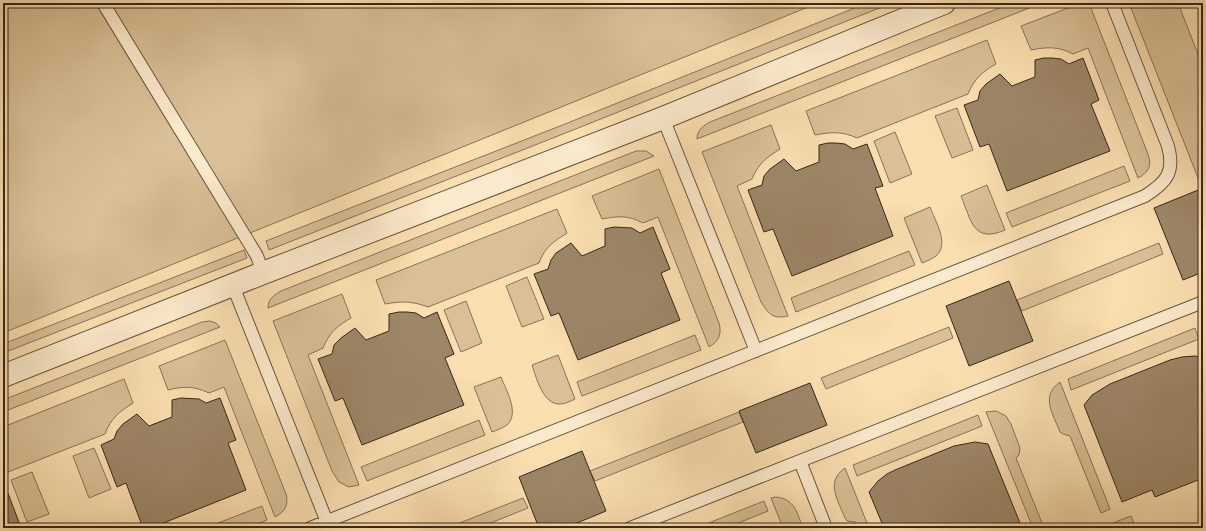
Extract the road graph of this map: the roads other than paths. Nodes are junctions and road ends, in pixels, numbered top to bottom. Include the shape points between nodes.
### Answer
1 (103, 3) edge
2 (944, 3) edge
3 (1112, 3) edge
4 (664, 118) junction
5 (263, 273) junction
6 (233, 286) junction
7 (1203, 302) edge
8 (756, 351) junction
9 (3, 376) edge
10 (800, 461) junction
11 (327, 522) junction
12 (310, 528) edge
13 (630, 528) edge
14 (826, 528) edge

1 - 5 lane via 257,256
2 - 4 street
3 - 8 lane via 1168,146 1171,164 1168,175 1161,184 1145,196
4 - 5 street
4 - 8 lane
5 - 6 street
6 - 9 street
6 - 11 lane
7 - 10 lane
8 - 11 lane
10 - 13 lane
10 - 14 lane
11 - 12 lane

